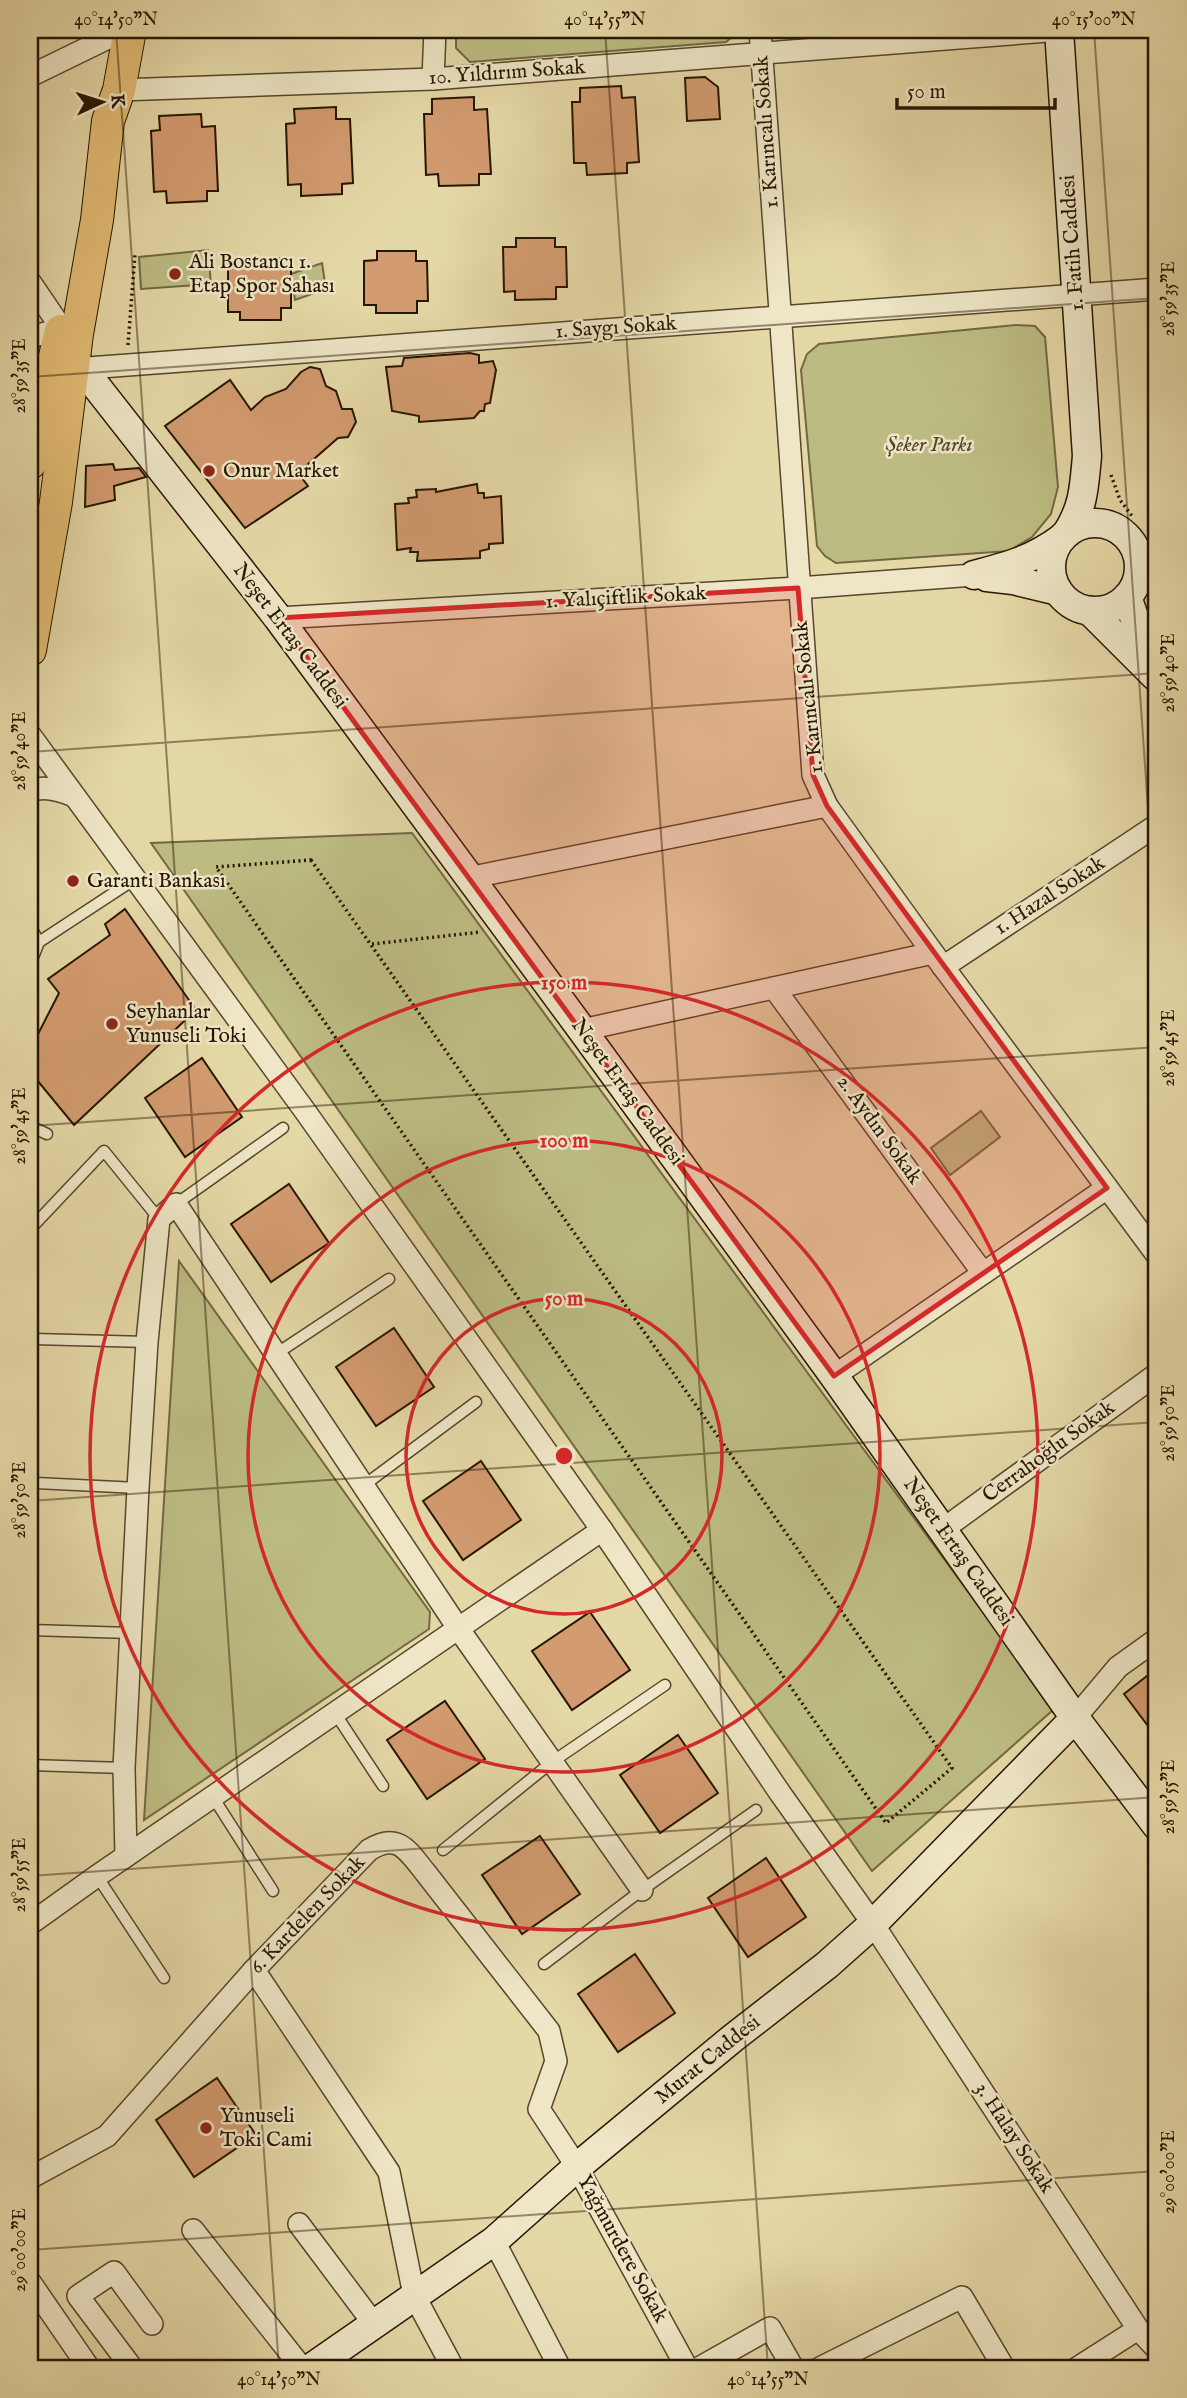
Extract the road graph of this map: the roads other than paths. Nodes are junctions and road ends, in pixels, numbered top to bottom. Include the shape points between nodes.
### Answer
1 (435, 30) edge
2 (760, 30) edge
3 (1060, 30) edge
4 (117, 32) edge
5 (762, 53) junction
6 (30, 76) edge
7 (433, 79) junction
8 (119, 90) junction
9 (30, 282) edge
10 (1157, 289) edge
11 (1077, 295) junction
12 (780, 316) junction
13 (62, 329) junction
14 (30, 337) edge
15 (78, 369) junction
16 (1087, 456) junction
17 (30, 463) edge
18 (1124, 534) junction
19 (1065, 536) junction
20 (1157, 553) edge
21 (974, 575) junction
22 (798, 588) junction
23 (1139, 590) edge
24 (1058, 591) junction
25 (1090, 611) junction
26 (278, 618) junction
27 (30, 650) edge
28 (1156, 677) edge
29 (30, 735) edge
30 (30, 791) edge
31 (74, 796) junction
32 (827, 806) junction
33 (1157, 825) edge
34 (468, 878) junction
35 (135, 879) junction
36 (30, 926) edge
37 (39, 942) junction
38 (938, 960) junction
39 (30, 965) edge
40 (774, 988) junction
41 (582, 1030) junction
42 (30, 1126) edge
43 (283, 1128) dead end
44 (47, 1133) dead end
45 (1107, 1188) junction
46 (176, 1204) junction
47 (159, 1219) junction
48 (35, 1224) dead end
49 (1157, 1255) edge
50 (984, 1273) junction
51 (389, 1279) dead end
52 (34, 1339) dead end
53 (146, 1342) junction
54 (276, 1354) junction
55 (1157, 1374) edge
56 (834, 1376) junction
57 (476, 1402) dead end
58 (36, 1483) dead end
59 (363, 1486) junction
60 (138, 1488) junction
61 (602, 1530) junction
62 (942, 1530) junction
63 (458, 1628) junction
64 (30, 1630) edge
65 (131, 1633) junction
66 (1157, 1639) edge
67 (665, 1685) dead end
68 (335, 1713) junction
69 (1075, 1718) junction
70 (552, 1762) junction
71 (30, 1765) edge
72 (124, 1768) junction
73 (383, 1786) dead end
74 (213, 1797) junction
75 (756, 1811) dead end
76 (1157, 1826) edge
77 (443, 1850) dead end
78 (126, 1856) junction
79 (97, 1876) junction
80 (642, 1890) junction
81 (273, 1891) dead end
82 (30, 1924) edge
83 (873, 1924) junction
84 (544, 1964) dead end
85 (254, 1970) junction
86 (164, 1978) dead end
87 (577, 2167) junction
88 (30, 2178) edge
89 (299, 2224) dead end
90 (193, 2230) dead end
91 (494, 2241) junction
92 (30, 2282) edge
93 (414, 2295) junction
94 (78, 2296) junction
95 (51, 2314) junction
96 (374, 2324) junction
97 (152, 2325) dead end
98 (1138, 2329) junction
99 (1157, 2349) edge
100 (89, 2368) edge
101 (132, 2368) edge
102 (302, 2368) edge
103 (311, 2368) edge
104 (453, 2368) edge
105 (560, 2368) edge
106 (687, 2368) edge
107 (699, 2368) edge
108 (793, 2368) edge
109 (820, 2368) edge
110 (1004, 2368) edge
111 (1077, 2368) edge

1 - 7 street
2 - 5 street, 1. Karıncalı Sokak
3 - 5 street, 10. Yıldırım Sokak
3 - 11 street, 1. Fatih Caddesi
4 - 6 street
4 - 8 main road
4 - 13 main road
5 - 7 street, 10. Yıldırım Sokak
5 - 12 street, 1. Karıncalı Sokak
7 - 8 street, 10. Yıldırım Sokak
8 - 15 main road via 108,121 77,334
9 - 13 street
10 - 11 street, 1. Saygı Sokak
11 - 12 street, 1. Saygı Sokak
11 - 16 street, 1. Fatih Caddesi
12 - 15 street, 1. Saygı Sokak
12 - 22 street, 1. Karıncalı Sokak
13 - 14 street
13 - 17 main road
15 - 26 street, Neşet Ertaş Caddesi
15 - 27 main road
16 - 18 street via 1111,522
16 - 19 street via 1078,515
18 - 19 street via 1106,524 1092,523
18 - 20 street via 1141,550
18 - 23 street via 1136,551
19 - 21 street via 1023,562
19 - 24 street via 1052,558
21 - 22 street, 1. Yalıçiftlik Sokak
21 - 24 street
22 - 26 street, 1. Yalıçiftlik Sokak
22 - 32 street, 1. Karıncalı Sokak via 813,775
23 - 25 street via 1114,607
23 - 28 street
24 - 25 street
25 - 28 street
26 - 34 street, Neşet Ertaş Caddesi
29 - 31 street, 3. Halay Sokak
30 - 31 street via 58,789
31 - 35 street, 3. Halay Sokak
32 - 34 street
32 - 38 street, 1. Karıncalı Sokak
33 - 38 street, 1. Hazal Sokak
34 - 41 street, Neşet Ertaş Caddesi
35 - 37 lane
35 - 61 street, 3. Halay Sokak
36 - 37 lane
37 - 39 lane
38 - 40 street
38 - 45 street, 1. Karıncalı Sokak
40 - 41 street
40 - 50 street, 2. Aydın Sokak
41 - 56 street, Neşet Ertaş Caddesi
42 - 44 lane
43 - 46 lane
45 - 49 street, 1. Karıncalı Sokak
45 - 50 street
46 - 47 street
46 - 54 street
47 - 48 lane via 104,1151
47 - 53 street
50 - 56 street
51 - 54 lane
52 - 53 lane
53 - 60 street
54 - 59 street
55 - 62 street, Cerrahoğlu Sokak
56 - 62 street, Neşet Ertaş Caddesi
57 - 59 lane
58 - 60 lane
59 - 63 street
60 - 65 street
61 - 63 street
61 - 83 street, 3. Halay Sokak
62 - 69 street, Neşet Ertaş Caddesi
63 - 68 street
63 - 70 street
64 - 65 lane
65 - 72 street
66 - 69 street via 1118,1667
67 - 70 lane
68 - 73 lane
68 - 74 street
69 - 76 street, Neşet Ertaş Caddesi
69 - 83 street, Murat Caddesi
70 - 77 lane
70 - 80 street
71 - 72 lane
72 - 78 street
74 - 78 street
74 - 81 lane
75 - 80 lane
78 - 79 street
79 - 82 street
79 - 86 lane
80 - 84 lane
83 - 87 street, Murat Caddesi
83 - 98 street, 3. Halay Sokak
85 - 87 street, 6. Kardelen Sokak via 369,1850 394,1842 425,1872 549,2031 556,2061 539,2109
85 - 88 street, 6. Kardelen Sokak via 107,2136
85 - 93 street via 389,2172
87 - 91 street, Murat Caddesi
87 - 106 street, Yağmurdere Sokak
89 - 96 street
90 - 102 street
91 - 93 street, Murat Caddesi
91 - 105 street
92 - 95 street
93 - 96 street, Murat Caddesi
93 - 104 street
94 - 95 street
94 - 97 street via 114,2272
94 - 101 street
95 - 100 street
96 - 103 street, Murat Caddesi
98 - 99 street, 3. Halay Sokak
98 - 111 street
107 - 108 street via 770,2328
109 - 110 street via 962,2297

